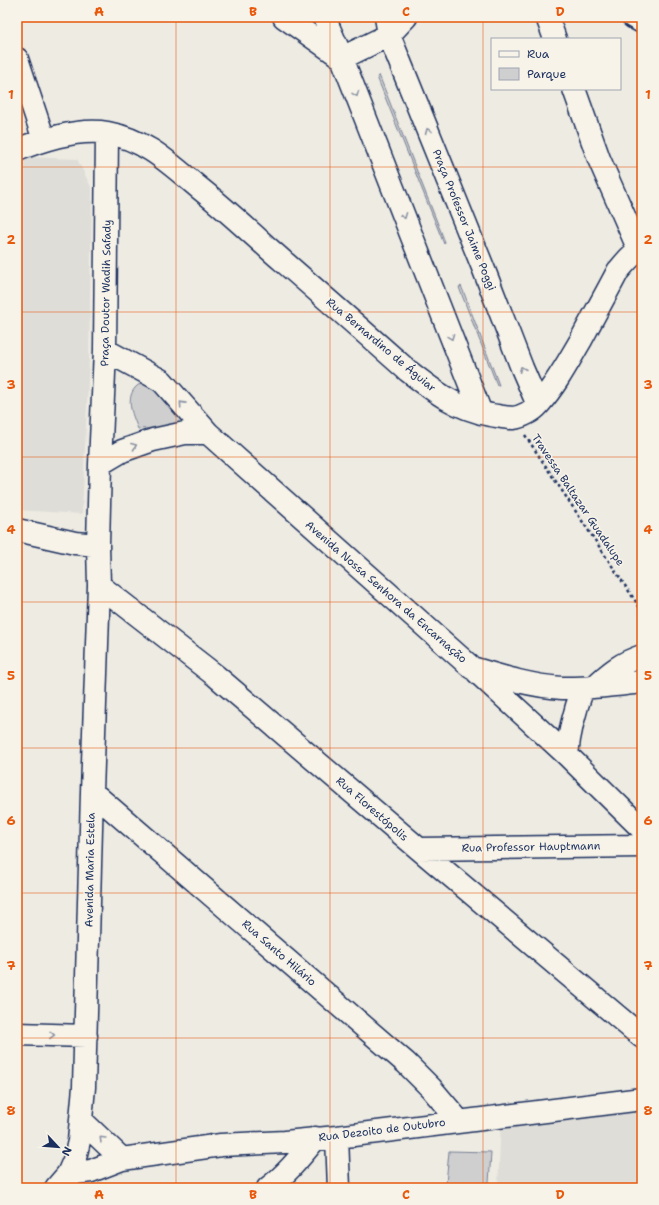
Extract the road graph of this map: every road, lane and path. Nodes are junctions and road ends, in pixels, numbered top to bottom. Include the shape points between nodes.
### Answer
1 (284, 17) edge
2 (324, 17) edge
3 (406, 17) edge
4 (547, 17) edge
5 (633, 17) edge
6 (642, 22) edge
7 (388, 26) edge
8 (555, 38) edge
9 (342, 58) junction
10 (17, 59) edge
11 (574, 90) edge
12 (107, 133) junction
13 (44, 140) junction
14 (17, 150) edge
15 (640, 249) edge
16 (105, 350) junction
17 (538, 404) junction
18 (481, 413) junction
19 (513, 418) junction
20 (208, 433) junction
21 (100, 464) junction
22 (17, 530) edge
23 (98, 545) junction
24 (99, 585) junction
25 (642, 611) edge
26 (642, 656) edge
27 (472, 668) junction
28 (642, 682) edge
29 (588, 687) junction
30 (567, 754) junction
31 (92, 792) junction
32 (642, 829) edge
33 (642, 846) edge
34 (419, 849) junction
35 (17, 1034) edge
36 (86, 1036) junction
37 (642, 1037) edge
38 (642, 1099) edge
39 (82, 1120) junction
40 (459, 1121) junction
41 (327, 1137) junction
42 (122, 1159) junction
43 (62, 1181) edge
44 (268, 1188) edge
45 (339, 1188) edge

1 - 9 street
2 - 9 street
3 - 7 street
4 - 8 street
5 - 6 street
7 - 9 street
17 -> 7 street, Praça Professor Jaime Poggi
9 -> 18 street
10 - 13 street
11 - 15 street via 600,158
12 - 13 street via 83,132
12 - 16 street, Praça Doutor Wadih Safady
12 - 18 street, Rua Bernardino de Águiar via 131,140 157,154 220,205 433,391 455,404
13 - 14 street
15 - 17 street via 618,271 570,360
20 -> 16 street, Avenida Nossa Senhora da Encarnação via 162,381
16 - 21 street, Praça Doutor Wadih Safady
17 - 19 street via 526,414
18 - 19 street, Rua Bernardino de Águiar
19 - 25 path, Travessa Baltazar Guadalupe
21 -> 20 street via 122,451 146,442 185,433
20 - 27 street, Avenida Nossa Senhora da Encarnação
21 - 23 street, Praça Doutor Wadih Safady
22 - 23 street
23 - 24 street, Avenida Maria Estela
24 - 31 street, Avenida Maria Estela
24 - 34 street, Rua Florestópolis via 216,676
26 - 29 street via 631,659
27 - 29 street, Avenida Nossa Senhora da Encarnação via 518,682 562,688
27 - 30 street
28 - 29 street, Avenida Nossa Senhora da Encarnação
29 - 30 street via 574,713
30 - 32 street
31 - 36 street, Avenida Maria Estela
31 - 40 street, Rua Santo Hilário via 406,1063
33 - 34 street, Rua Professor Hauptmann
34 - 37 street, Rua Florestópolis
35 -> 36 street
36 - 39 street, Avenida Maria Estela
38 - 40 street, Rua Dezoito de Outubro
42 -> 39 street
39 - 43 street, Avenida Maria Estela via 74,1158
40 - 41 street, Rua Dezoito de Outubro
41 - 42 street, Rua Dezoito de Outubro via 221,1145
41 - 44 street
41 - 45 street
42 - 43 street, Rua Dezoito de Outubro

